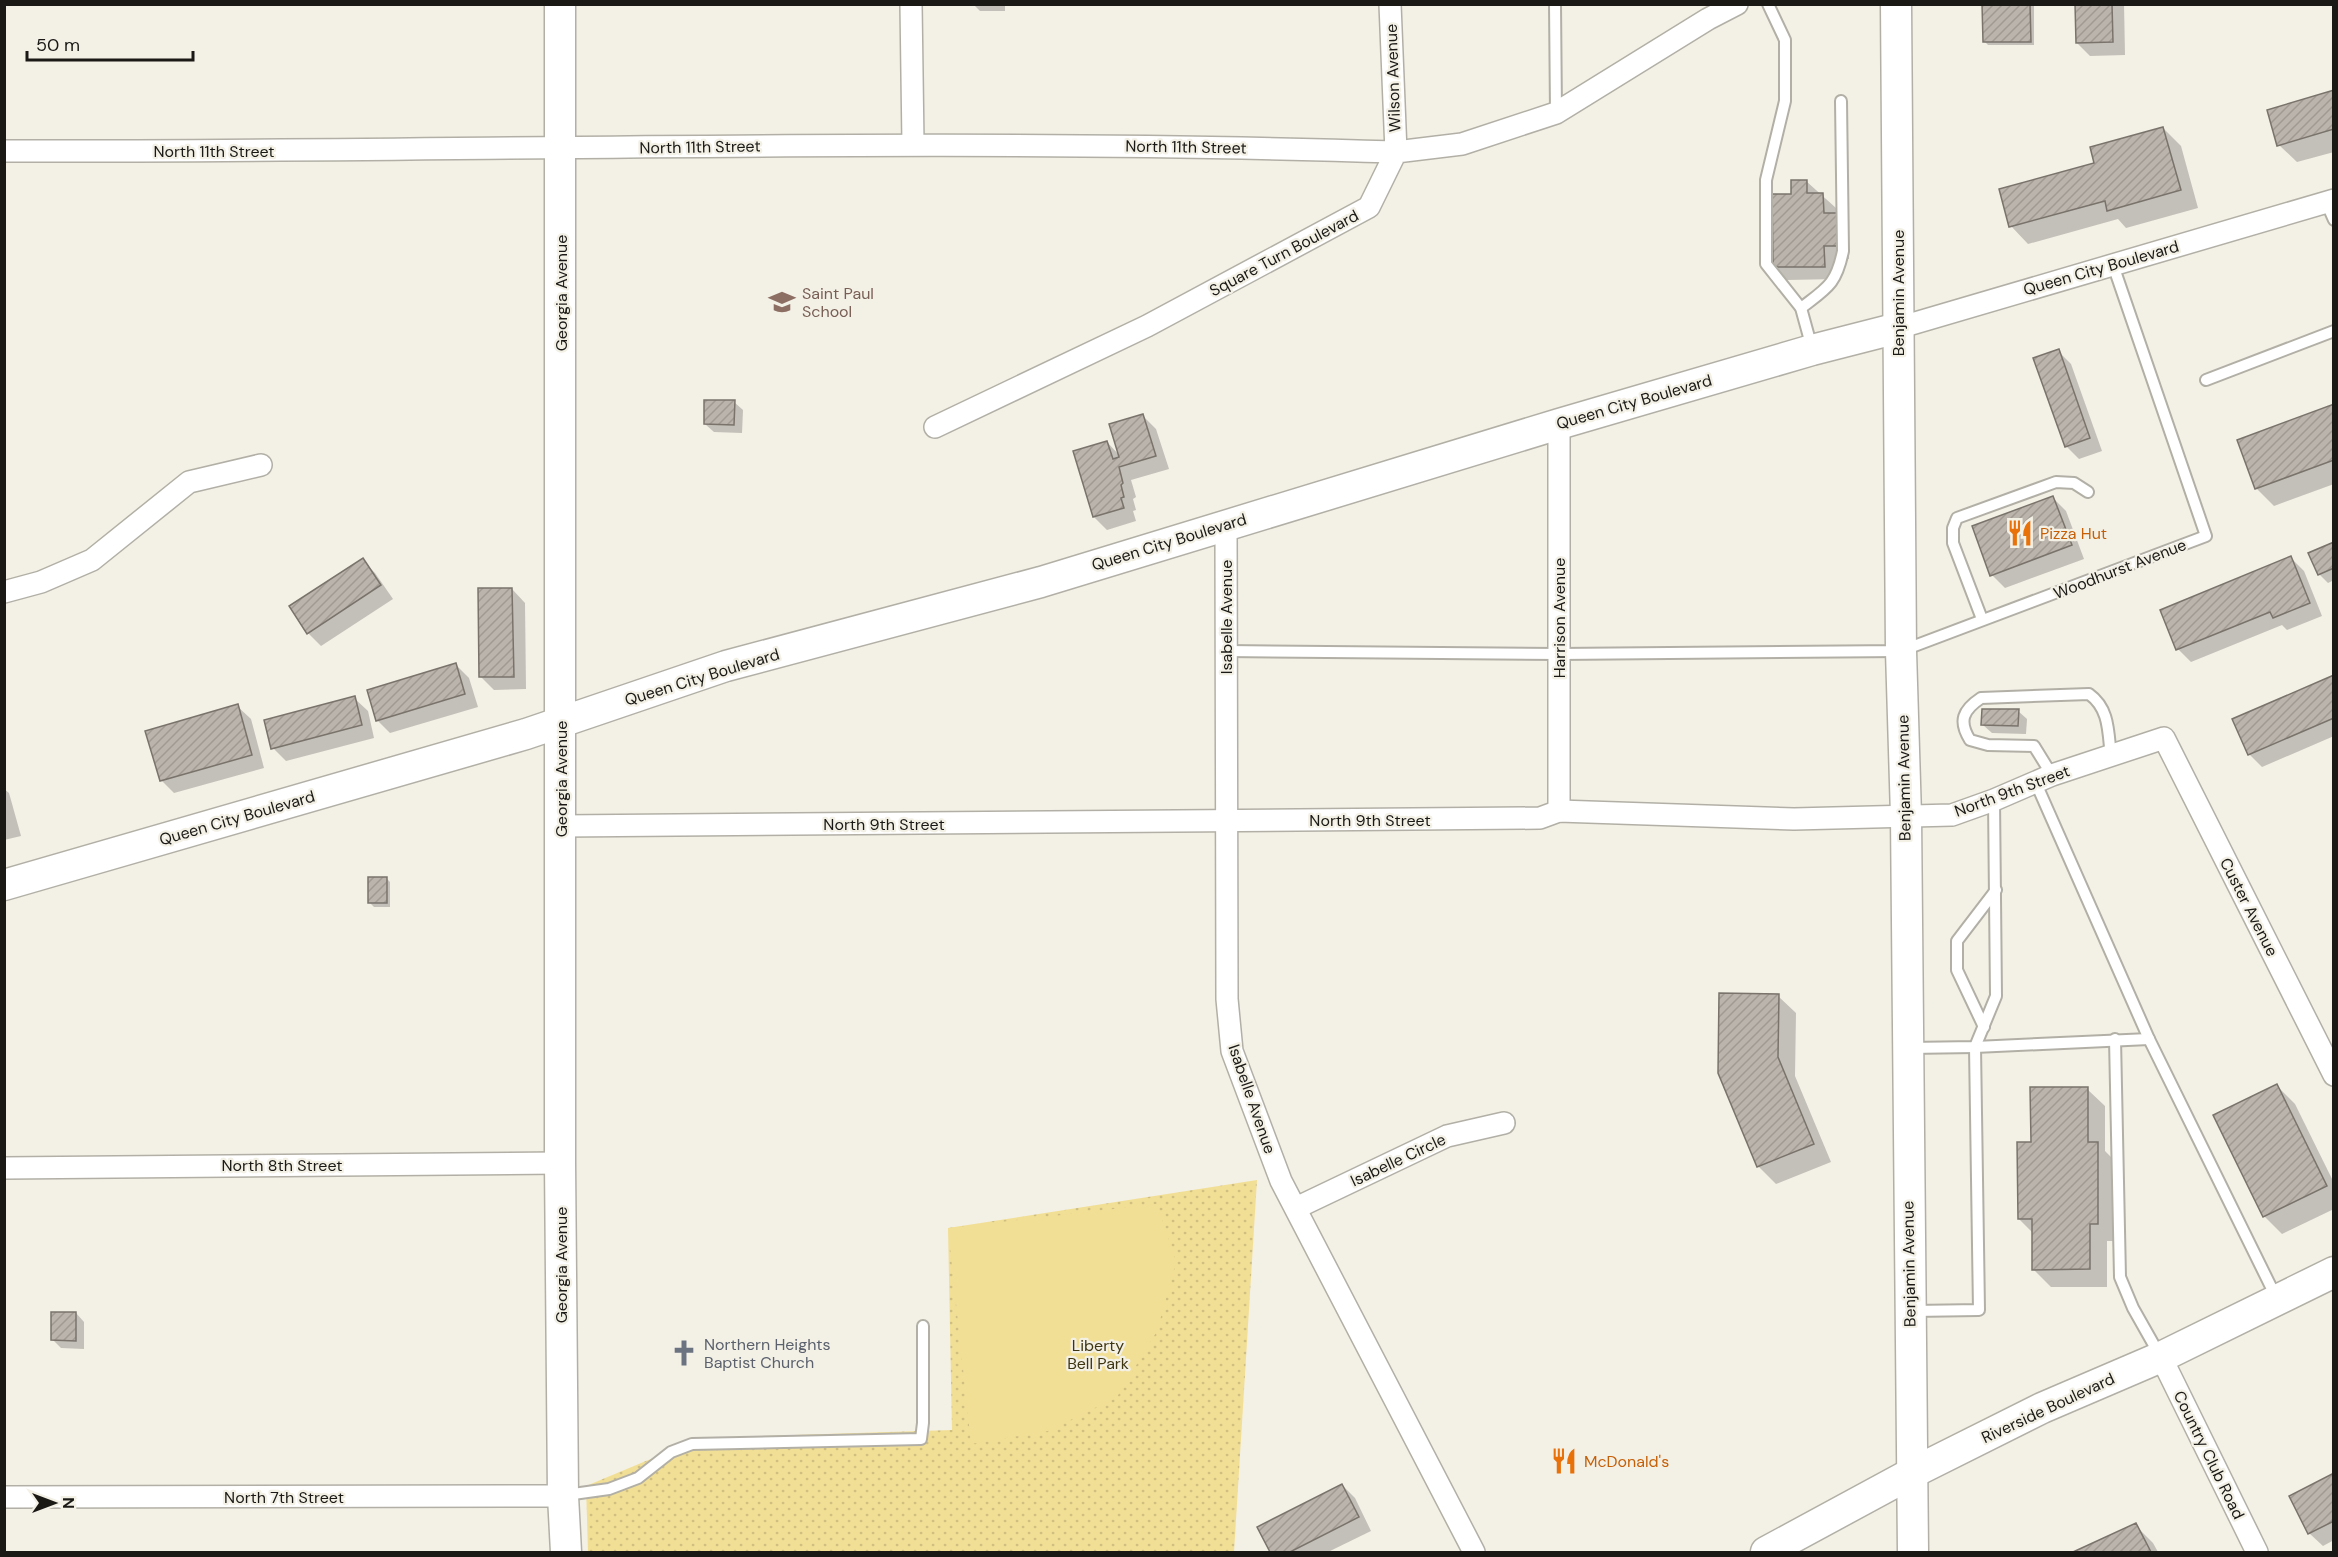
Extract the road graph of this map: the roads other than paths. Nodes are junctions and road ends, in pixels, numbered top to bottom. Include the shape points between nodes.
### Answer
1 (560, 4) edge
2 (911, 4) edge
3 (1390, 4) edge
4 (1556, 4) edge
5 (1737, 4) edge
6 (1768, 4) edge
7 (1896, 4) edge
8 (1708, 12) edge
9 (1841, 101) dead end
10 (1556, 113) junction
11 (914, 144) junction
12 (561, 149) junction
13 (4, 151) edge
14 (1396, 152) junction
15 (2331, 208) edge
16 (2113, 265) junction
17 (1801, 308) junction
18 (1898, 328) junction
19 (2334, 331) edge
20 (1812, 350) junction
21 (2206, 380) dead end
22 (1559, 424) junction
23 (935, 427) dead end
24 (261, 465) dead end
25 (2088, 492) dead end
26 (1226, 525) junction
27 (4, 592) edge
28 (1982, 620) junction
29 (1226, 651) junction
30 (1901, 651) junction
31 (1559, 654) junction
32 (561, 722) junction
33 (2164, 738) joint
34 (2111, 757) junction
35 (2044, 778) junction
36 (1994, 800) junction
37 (1559, 811) junction
38 (1906, 816) junction
39 (1226, 821) junction
40 (561, 826) junction
41 (4, 885) edge
42 (1995, 890) junction
43 (1984, 1027) junction
44 (2115, 1039) junction
45 (2149, 1039) junction
46 (1975, 1047) junction
47 (1907, 1048) junction
48 (2334, 1075) edge
49 (1504, 1123) dead end
50 (560, 1163) junction
51 (4, 1168) edge
52 (1296, 1208) junction
53 (2334, 1272) edge
54 (2277, 1300) junction
55 (1910, 1311) junction
56 (923, 1326) dead end
57 (2161, 1357) junction
58 (1912, 1473) junction
59 (562, 1496) junction
60 (4, 1497) edge
61 (566, 1552) edge
62 (1474, 1552) edge
63 (1766, 1552) edge
64 (1913, 1552) edge
65 (2257, 1552) edge

1 - 12 street, Georgia Avenue
2 - 11 street
3 - 14 street, Wilson Avenue
4 - 10 lane
5 - 8 street
6 - 17 lane via 1785,40 1785,101 1766,180 1766,264
7 - 18 street, Benjamin Avenue
8 - 10 street
9 - 17 lane via 1843,251 1839,273 1829,287
10 - 14 street via 1462,144
11 - 12 street, North 11th Street
11 - 14 street, North 11th Street
12 - 13 street, North 11th Street
12 - 32 street, Georgia Avenue
14 - 23 street, Square Turn Boulevard via 1369,207 1147,326
15 - 16 street, Queen City Boulevard
16 - 18 street, Queen City Boulevard
16 - 28 lane, Woodhurst Avenue via 2206,536
17 - 20 lane
18 - 20 street, Queen City Boulevard
18 - 30 street, Benjamin Avenue
19 - 21 lane
20 - 22 street, Queen City Boulevard
22 - 26 street, Queen City Boulevard
22 - 31 street, Harrison Avenue
24 - 27 street via 189,482 92,560 41,582
25 - 28 lane via 2074,483 2056,482 1957,518 1953,543
26 - 29 street, Isabelle Avenue
26 - 32 street, Queen City Boulevard via 1041,582 726,666
28 - 30 lane, Woodhurst Avenue
29 - 31 lane
29 - 39 street, Isabelle Avenue
30 - 31 lane
30 - 38 street, Benjamin Avenue
31 - 37 street, Harrison Avenue
32 - 40 street, Georgia Avenue
32 - 41 street, Queen City Boulevard
33 - 34 street, North 9th Street
33 - 48 street, Custer Avenue
34 - 35 street, North 9th Street
34 - 35 lane via 2106,716 2100,702 2089,694 1981,698 1968,706 1964,730 1970,740 1988,745 2034,746
35 - 36 street, North 9th Street
35 - 45 lane
36 - 38 street, North 9th Street via 1952,814
36 - 42 lane
37 - 38 street, North 9th Street via 1794,819
37 - 39 street, North 9th Street via 1540,818
38 - 47 street, Benjamin Avenue
39 - 40 street, North 9th Street
39 - 52 street, Isabelle Avenue via 1227,999 1232,1051 1281,1181
40 - 50 street, Georgia Avenue
42 - 43 lane via 1996,996
42 - 43 lane via 1957,940 1957,970
43 - 46 lane
44 - 45 lane
44 - 46 lane
44 - 57 lane via 2120,1277
45 - 54 lane
46 - 47 lane
46 - 55 lane via 1979,1310
47 - 55 street, Benjamin Avenue
49 - 52 street, Isabelle Circle via 1447,1136
50 - 51 street, North 8th Street
50 - 59 street, Georgia Avenue
52 - 62 street, Isabelle Avenue
53 - 54 street, Riverside Boulevard
54 - 57 street, Riverside Boulevard
55 - 58 street, Benjamin Avenue
56 - 59 lane via 921,1440 692,1444 671,1452 638,1478 609,1489
57 - 58 street, Riverside Boulevard via 2042,1408
57 - 65 street, Country Club Road
58 - 63 street, Riverside Boulevard
58 - 64 street, Benjamin Avenue
59 - 60 street, North 7th Street
59 - 61 street, Georgia Avenue

